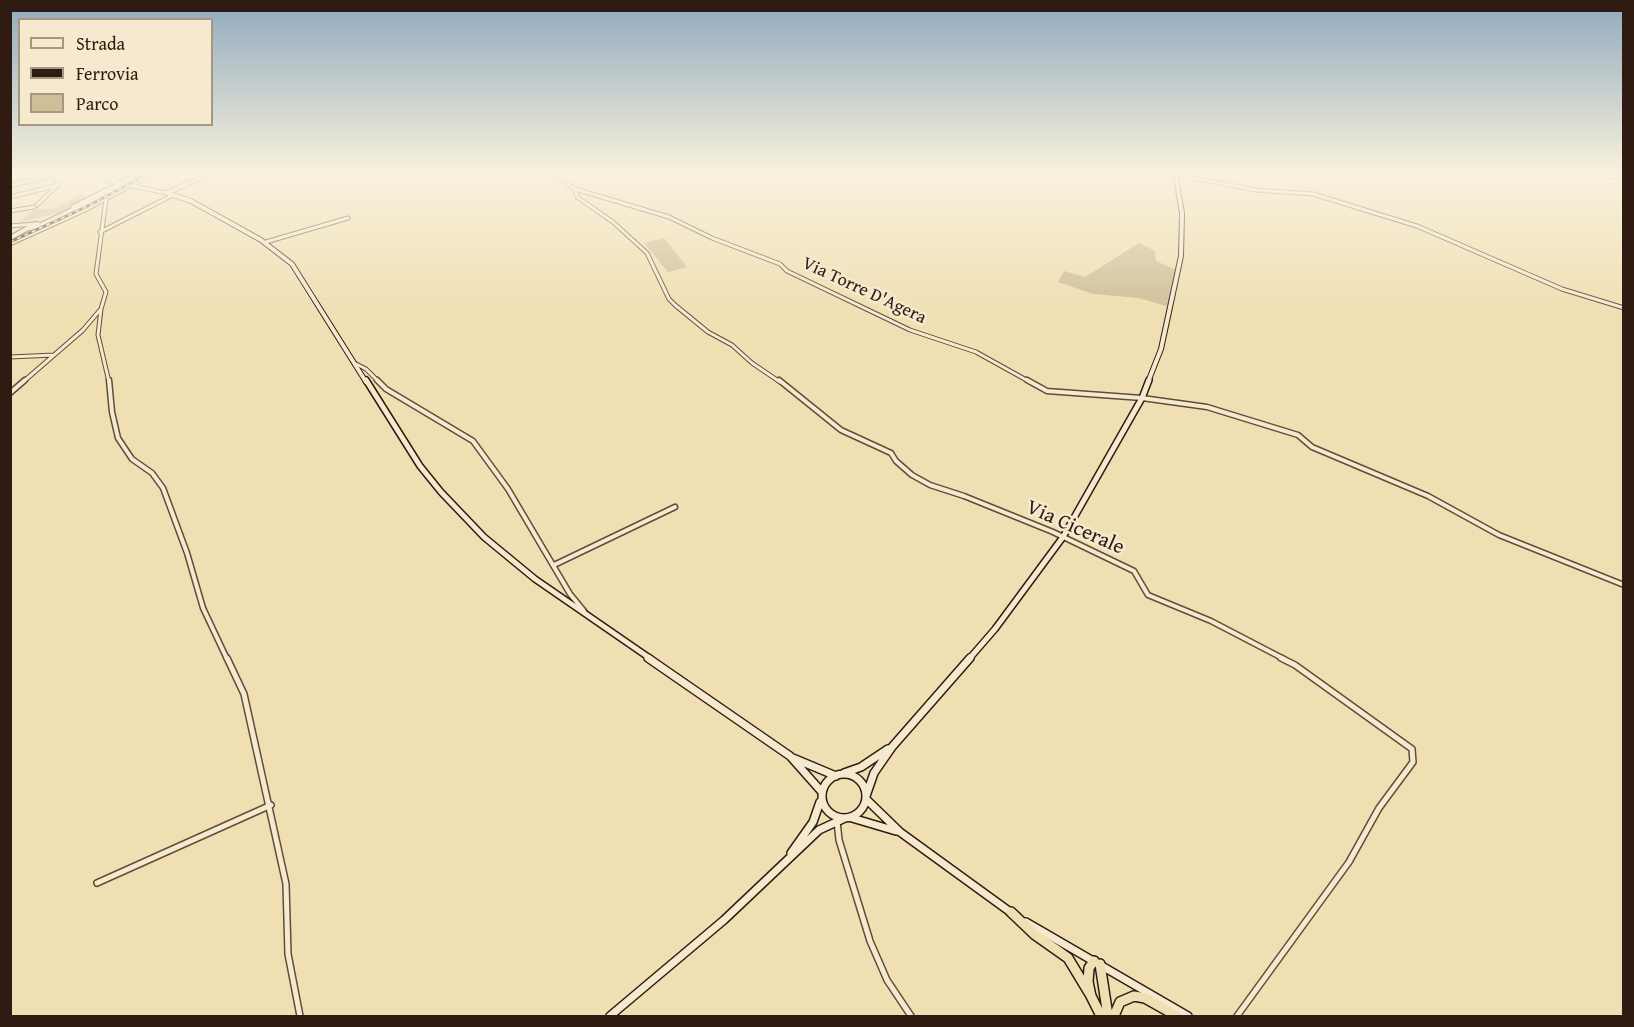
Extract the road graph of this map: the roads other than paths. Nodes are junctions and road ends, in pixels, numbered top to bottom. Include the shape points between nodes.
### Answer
1 (49, 220) edge
2 (61, 220) edge
3 (103, 220) edge
4 (124, 220) edge
5 (226, 220) edge
6 (341, 220) edge
7 (610, 220) edge
8 (675, 220) edge
9 (1182, 220) edge
10 (1396, 220) edge
11 (39, 224) junction
12 (10, 226) edge
13 (100, 232) junction
14 (12, 237) edge
15 (266, 242) junction
16 (10, 244) edge
17 (1623, 308) edge
18 (101, 309) junction
19 (54, 355) junction
20 (10, 357) edge
21 (356, 364) junction
22 (10, 393) edge
23 (1142, 398) junction
24 (675, 507) dead end
25 (1063, 537) junction
26 (554, 566) junction
27 (1623, 585) edge
28 (588, 616) junction
29 (892, 747) junction
30 (790, 756) junction
31 (838, 775) junction
32 (821, 795) junction
33 (866, 797) junction
34 (271, 805) junction
35 (849, 818) junction
36 (837, 821) junction
37 (900, 832) junction
38 (787, 859) junction
39 (97, 883) dead end
40 (1011, 912) junction
41 (1097, 962) junction
42 (1091, 996) junction
43 (300, 1017) edge
44 (610, 1017) edge
45 (911, 1017) edge
46 (1101, 1017) edge
47 (1108, 1017) edge
48 (1114, 1017) edge
49 (1177, 1017) edge
50 (1188, 1017) edge
51 (1237, 1017) edge

1 - 11 street
2 - 16 street
3 - 13 street
4 - 13 street
5 - 15 main road
6 - 15 street
7 - 25 street, Via Cicerale via 647,253 675,305 841,430 891,453 912,475 930,485
8 - 23 street, Via Torre D'Agera via 780,264 787,271 910,330 976,352 1047,392
9 - 23 main road via 1181,256 1161,350
10 - 17 street via 1562,289
11 - 12 street
11 - 14 street
13 - 18 street via 96,274 106,292
15 - 21 main road via 295,267
18 - 19 street
18 - 34 street via 98,334 118,438 132,459 152,472 168,501 203,608 244,694
19 - 20 street
19 - 22 street
21 - 26 street via 386,389 473,441
21 - 28 main road via 420,466 448,499 504,554
23 - 25 main road
23 - 27 street, Via Torre D'Agera via 1207,407 1298,435 1312,447 1428,496 1499,535
24 - 26 street
25 - 29 main road via 995,629
25 - 51 street, Via Cicerale via 1134,571 1148,596 1211,621 1295,665 1412,749 1413,762 1379,808 1349,862
26 - 28 street
28 - 30 main road
29 - 31 main road via 861,767
29 - 33 main road via 874,773
30 - 31 main road
30 - 32 main road via 815,782
31 - 32 main road via 826,782
31 - 33 main road via 860,782
32 - 35 main road via 826,811 838,818
32 - 38 main road via 813,822
33 - 35 main road via 862,810
33 - 37 main road
34 - 39 street
34 - 43 street via 286,884 288,954
35 - 36 main road
35 - 37 main road
36 - 38 main road via 819,830
36 - 45 street via 841,849 870,941 886,980
37 - 40 main road
38 - 44 main road via 724,920
40 - 41 main road
40 - 42 highway via 1034,934 1068,957
41 - 42 highway via 1088,973
41 - 47 highway
41 - 50 main road
42 - 46 highway
48 - 49 highway via 1120,1002 1134,996 1145,998

